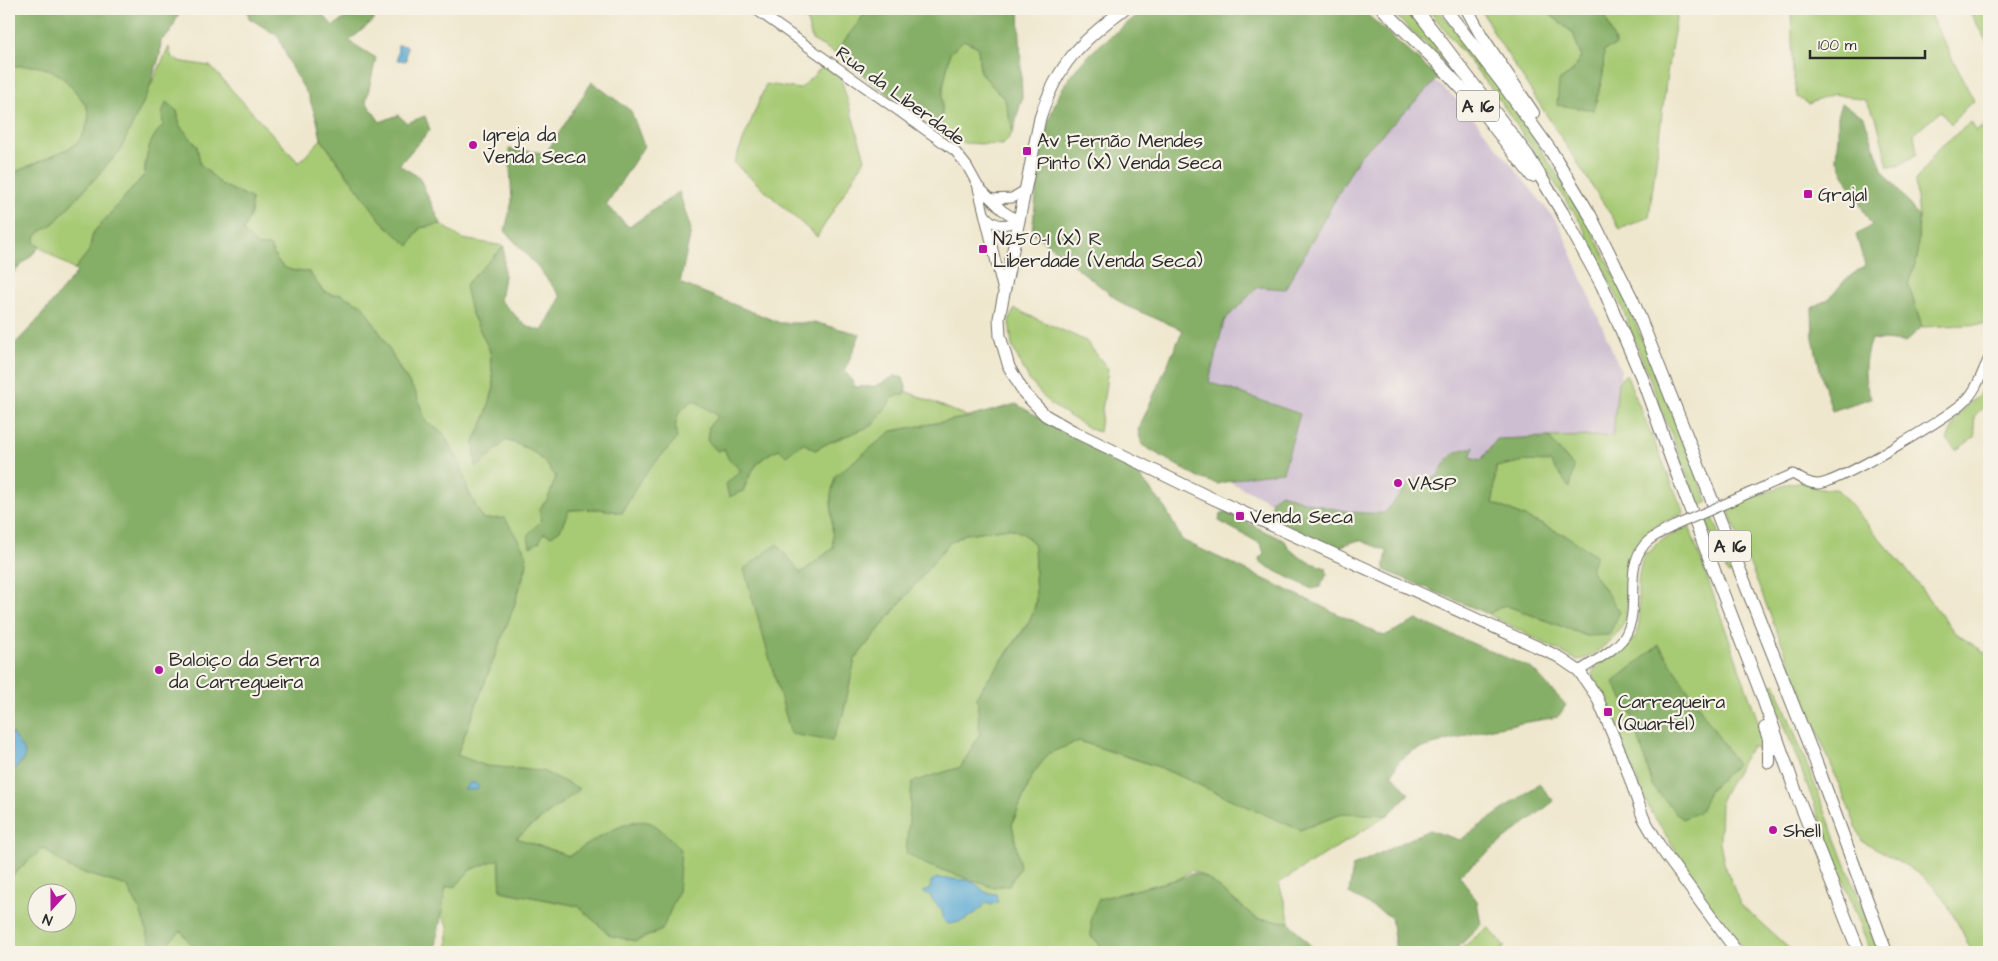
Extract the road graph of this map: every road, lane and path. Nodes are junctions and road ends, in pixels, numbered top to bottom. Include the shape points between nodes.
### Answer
1 (755, 9) edge
2 (1124, 9) edge
3 (1383, 9) edge
4 (1416, 9) edge
5 (1445, 9) edge
6 (1467, 9) edge
7 (1551, 151) junction
8 (977, 184) junction
9 (1025, 190) junction
10 (991, 199) junction
11 (1562, 212) junction
12 (985, 214) junction
13 (1018, 221) junction
14 (1004, 294) junction
15 (1989, 358) edge
16 (1579, 671) junction
17 (1761, 693) junction
18 (1769, 762) dead end
19 (1817, 766) junction
20 (1860, 854) dead end
21 (1737, 952) edge
22 (1859, 952) edge
23 (1886, 952) edge

1 - 8 street, Rua da Liberdade via 949,146 967,166
2 - 9 main road via 1081,44 1057,75 1040,118
3 - 11 highway, A 16 via 1477,105
4 - 11 highway, A 16 via 1528,156
5 - 7 highway, A 16
6 - 7 highway, A 16 via 1529,106
7 - 19 highway, A 16 via 1590,215 1633,301
8 - 10 street
8 - 12 street, Rua da Liberdade
9 - 10 street via 1012,198
9 - 13 main road
10 - 13 street
11 - 17 highway, A 16 via 1602,285 1642,378
12 - 13 street via 993,223 1000,225
12 - 14 street, Rua da Liberdade
13 - 14 main road
14 - 16 main road via 999,318 1000,336 1009,367 1024,393 1045,415 1195,491 1556,656
15 - 16 street, bridge via 1965,401 1946,416 1859,467 1818,484 1793,474 1652,538 1633,566 1632,620 1626,634 1619,644
16 - 21 main road via 1597,697 1643,817 1662,850
17 - 18 highway via 1760,710 1769,739
17 - 22 highway, A 16 via 1798,798
19 - 20 highway via 1850,841
19 - 23 highway, A 16

